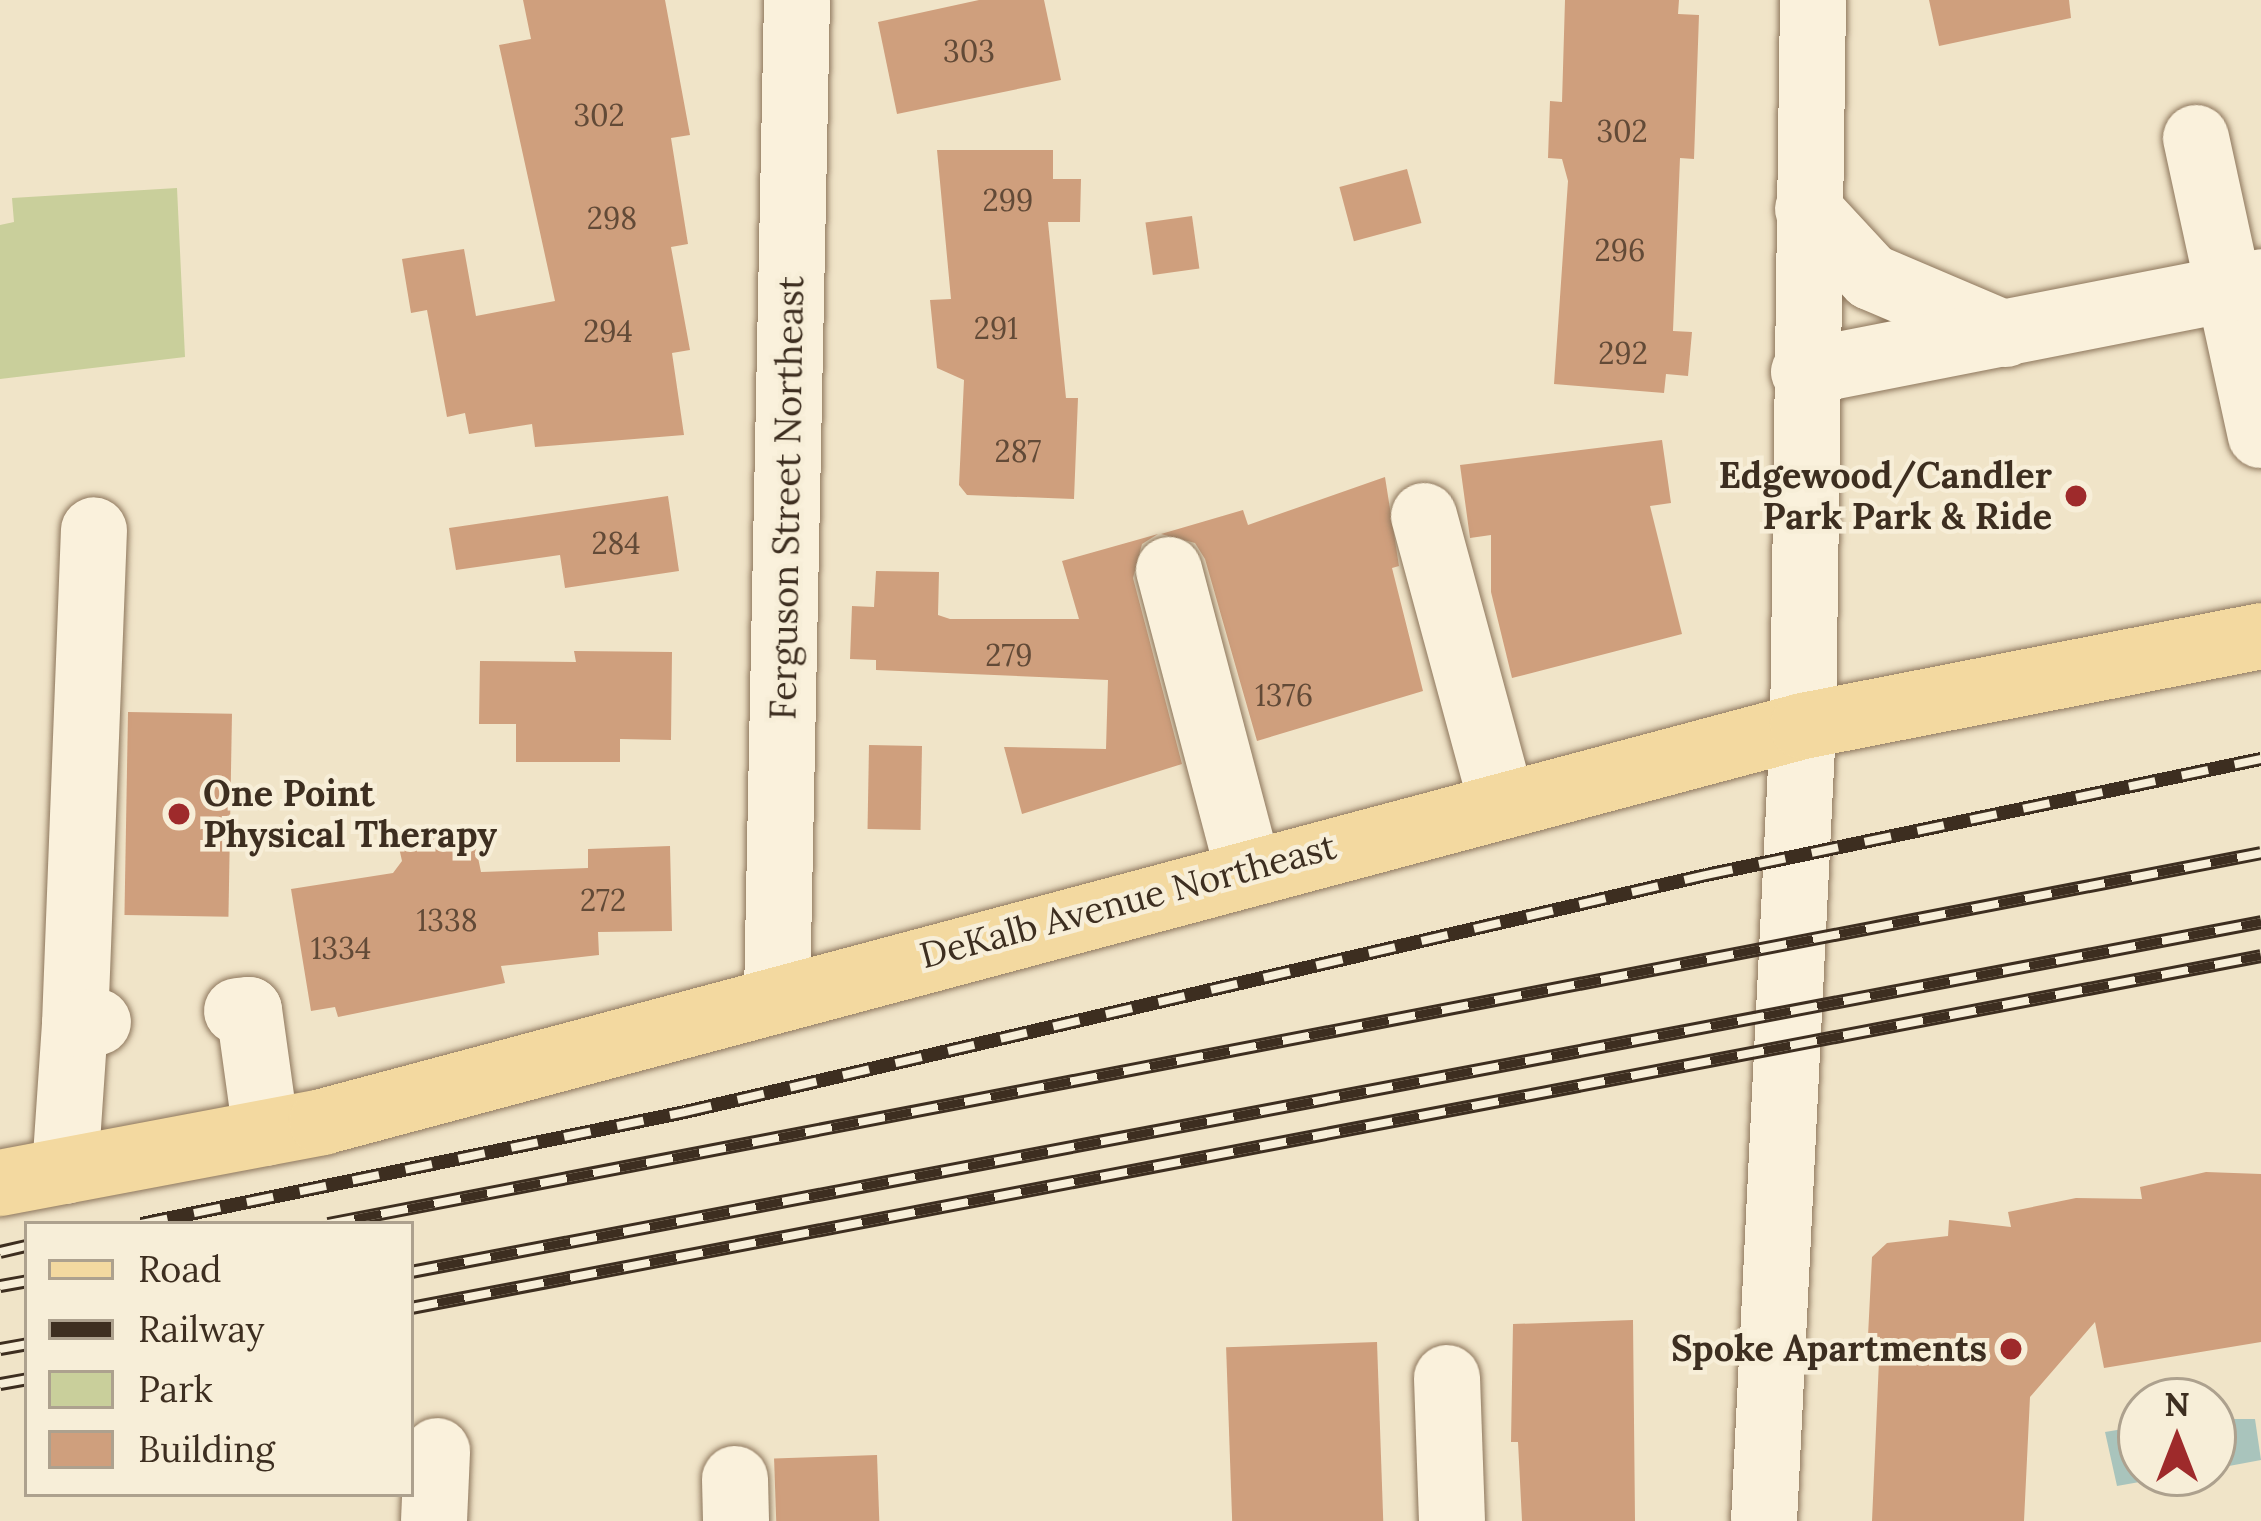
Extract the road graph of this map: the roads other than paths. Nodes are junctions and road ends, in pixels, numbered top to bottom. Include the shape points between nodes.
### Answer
1 (797, 0) edge
2 (1813, 0) edge
3 (2196, 138) dead end
4 (1808, 209) junction
5 (2247, 285) edge
6 (2005, 334) junction
7 (1804, 372) junction
8 (2261, 435) edge
9 (1424, 516) dead end
10 (94, 530) dead end
11 (1169, 570) dead end
12 (2261, 636) edge
13 (1803, 726) junction
14 (1502, 800) junction
15 (1248, 869) junction
16 (776, 996) junction
17 (237, 1011) dead end
18 (266, 1133) junction
19 (65, 1171) junction
20 (0, 1183) edge
21 (1447, 1378) dead end
22 (437, 1451) dead end
23 (434, 1521) edge
24 (1452, 1521) edge
25 (1764, 1521) edge

1 - 16 street, Ferguson Street Northeast
2 - 4 street
3 - 5 street
4 - 6 street via 1871,277
4 - 7 street
5 - 6 street
5 - 8 street
6 - 7 street
7 - 13 street
9 - 14 street
10 - 19 street via 87,1023
11 - 15 street
12 - 13 main road, DeKalb Avenue Northeast
13 - 14 main road, DeKalb Avenue Northeast
13 - 25 street
14 - 15 main road, DeKalb Avenue Northeast
15 - 16 main road, DeKalb Avenue Northeast
16 - 18 main road, DeKalb Avenue Northeast
17 - 18 street via 249,1010
18 - 19 main road, DeKalb Avenue Northeast
19 - 20 main road, DeKalb Avenue Northeast
21 - 24 street
22 - 23 street

